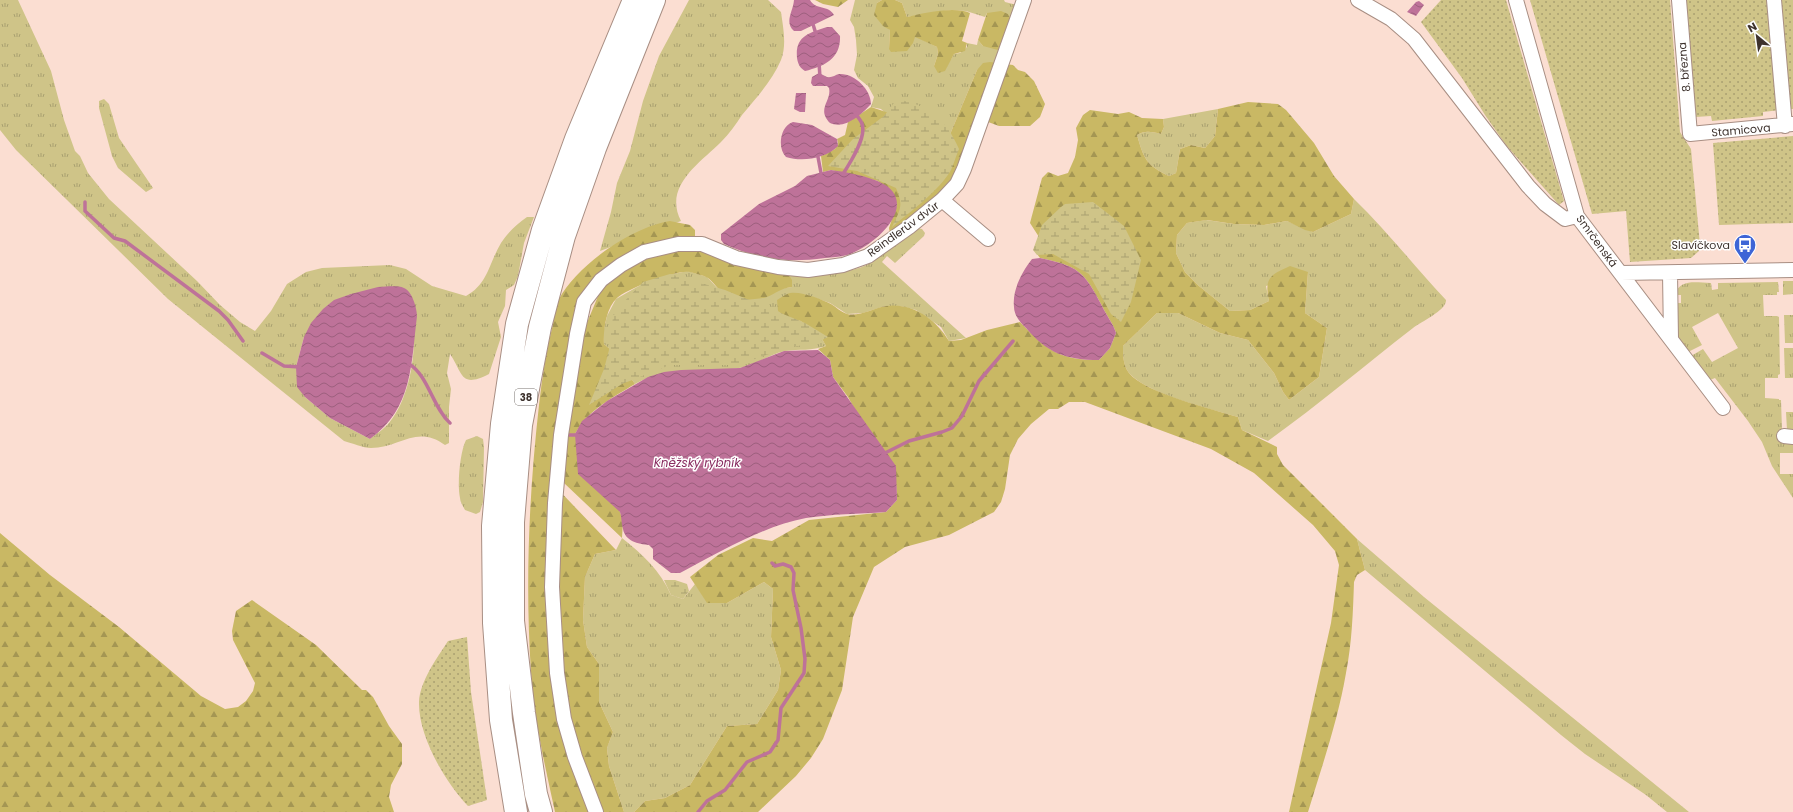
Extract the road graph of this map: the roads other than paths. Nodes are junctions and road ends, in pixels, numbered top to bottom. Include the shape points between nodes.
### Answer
1 (634, 0) edge
2 (654, 0) edge
3 (1024, 0) edge
4 (1358, 0) edge
5 (1516, 0) edge
6 (1679, 0) edge
7 (1774, 0) edge
8 (1789, 125) edge
9 (1690, 134) joint
10 (942, 200) junction
11 (1577, 216) junction
12 (988, 239) dead end
13 (1793, 270) edge
14 (1621, 273) junction
15 (1670, 273) junction
16 (1671, 339) junction
17 (1723, 408) dead end
18 (516, 812) edge
19 (541, 812) edge
20 (596, 812) edge

1 - 18 highway, 38 via 576,139 543,230 518,324 502,424 492,526 494,623 501,720
2 - 19 highway, 38 via 564,236 540,327 521,425 513,522 513,621 524,713
3 - 10 street, Reindlerův dvůr via 964,169 957,184
4 - 11 street via 1390,19 1414,39 1528,186 1545,204 1565,219
5 - 11 street, Smrčenská
6 - 9 street, 8. března
7 - 8 street
8 - 9 street, Stamicova
10 - 12 street
10 - 20 street, Reindlerův dvůr via 868,256 843,265 808,270 778,267 736,258 702,244 678,244 644,252 621,265 601,280 584,302 561,434 552,587 557,673 564,719
11 - 14 street, Smrčenská
13 - 15 street
14 - 15 street
14 - 16 street, Smrčenská
15 - 16 street
16 - 17 street, Smrčenská

